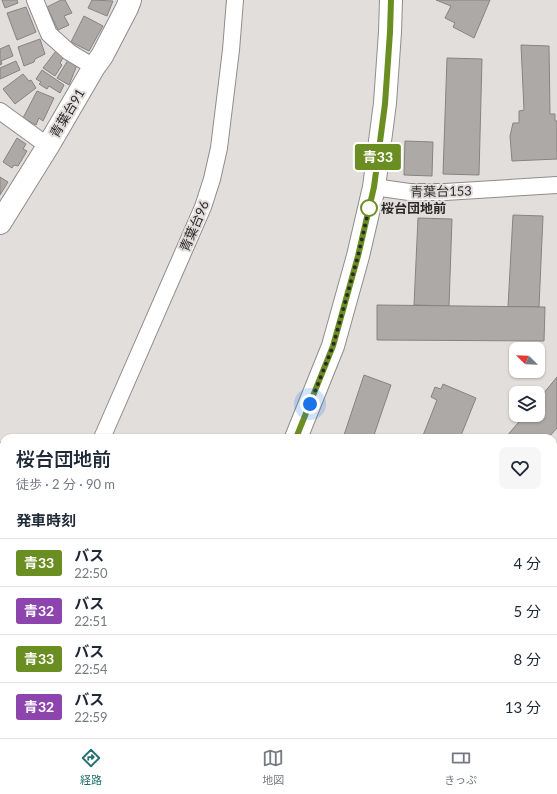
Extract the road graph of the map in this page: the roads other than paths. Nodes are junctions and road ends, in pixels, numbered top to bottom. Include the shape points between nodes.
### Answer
1 (35, 0) edge
2 (130, 0) edge
3 (235, 0) edge
4 (391, 0) edge
5 (94, 67) junction
6 (0, 112) edge
7 (48, 146) junction
8 (557, 185) edge
9 (374, 187) junction
10 (0, 223) edge
11 (104, 434) edge
12 (298, 434) edge

1 - 5 street via 49,34 69,52
2 - 5 street, 青葉台91
3 - 11 street, 青葉台96 via 223,122 212,179
4 - 9 street via 385,104
5 - 7 street, 青葉台91
6 - 7 street
7 - 10 street, 青葉台91
8 - 9 street, 青葉台153 via 445,192 409,192
9 - 12 street via 333,346

